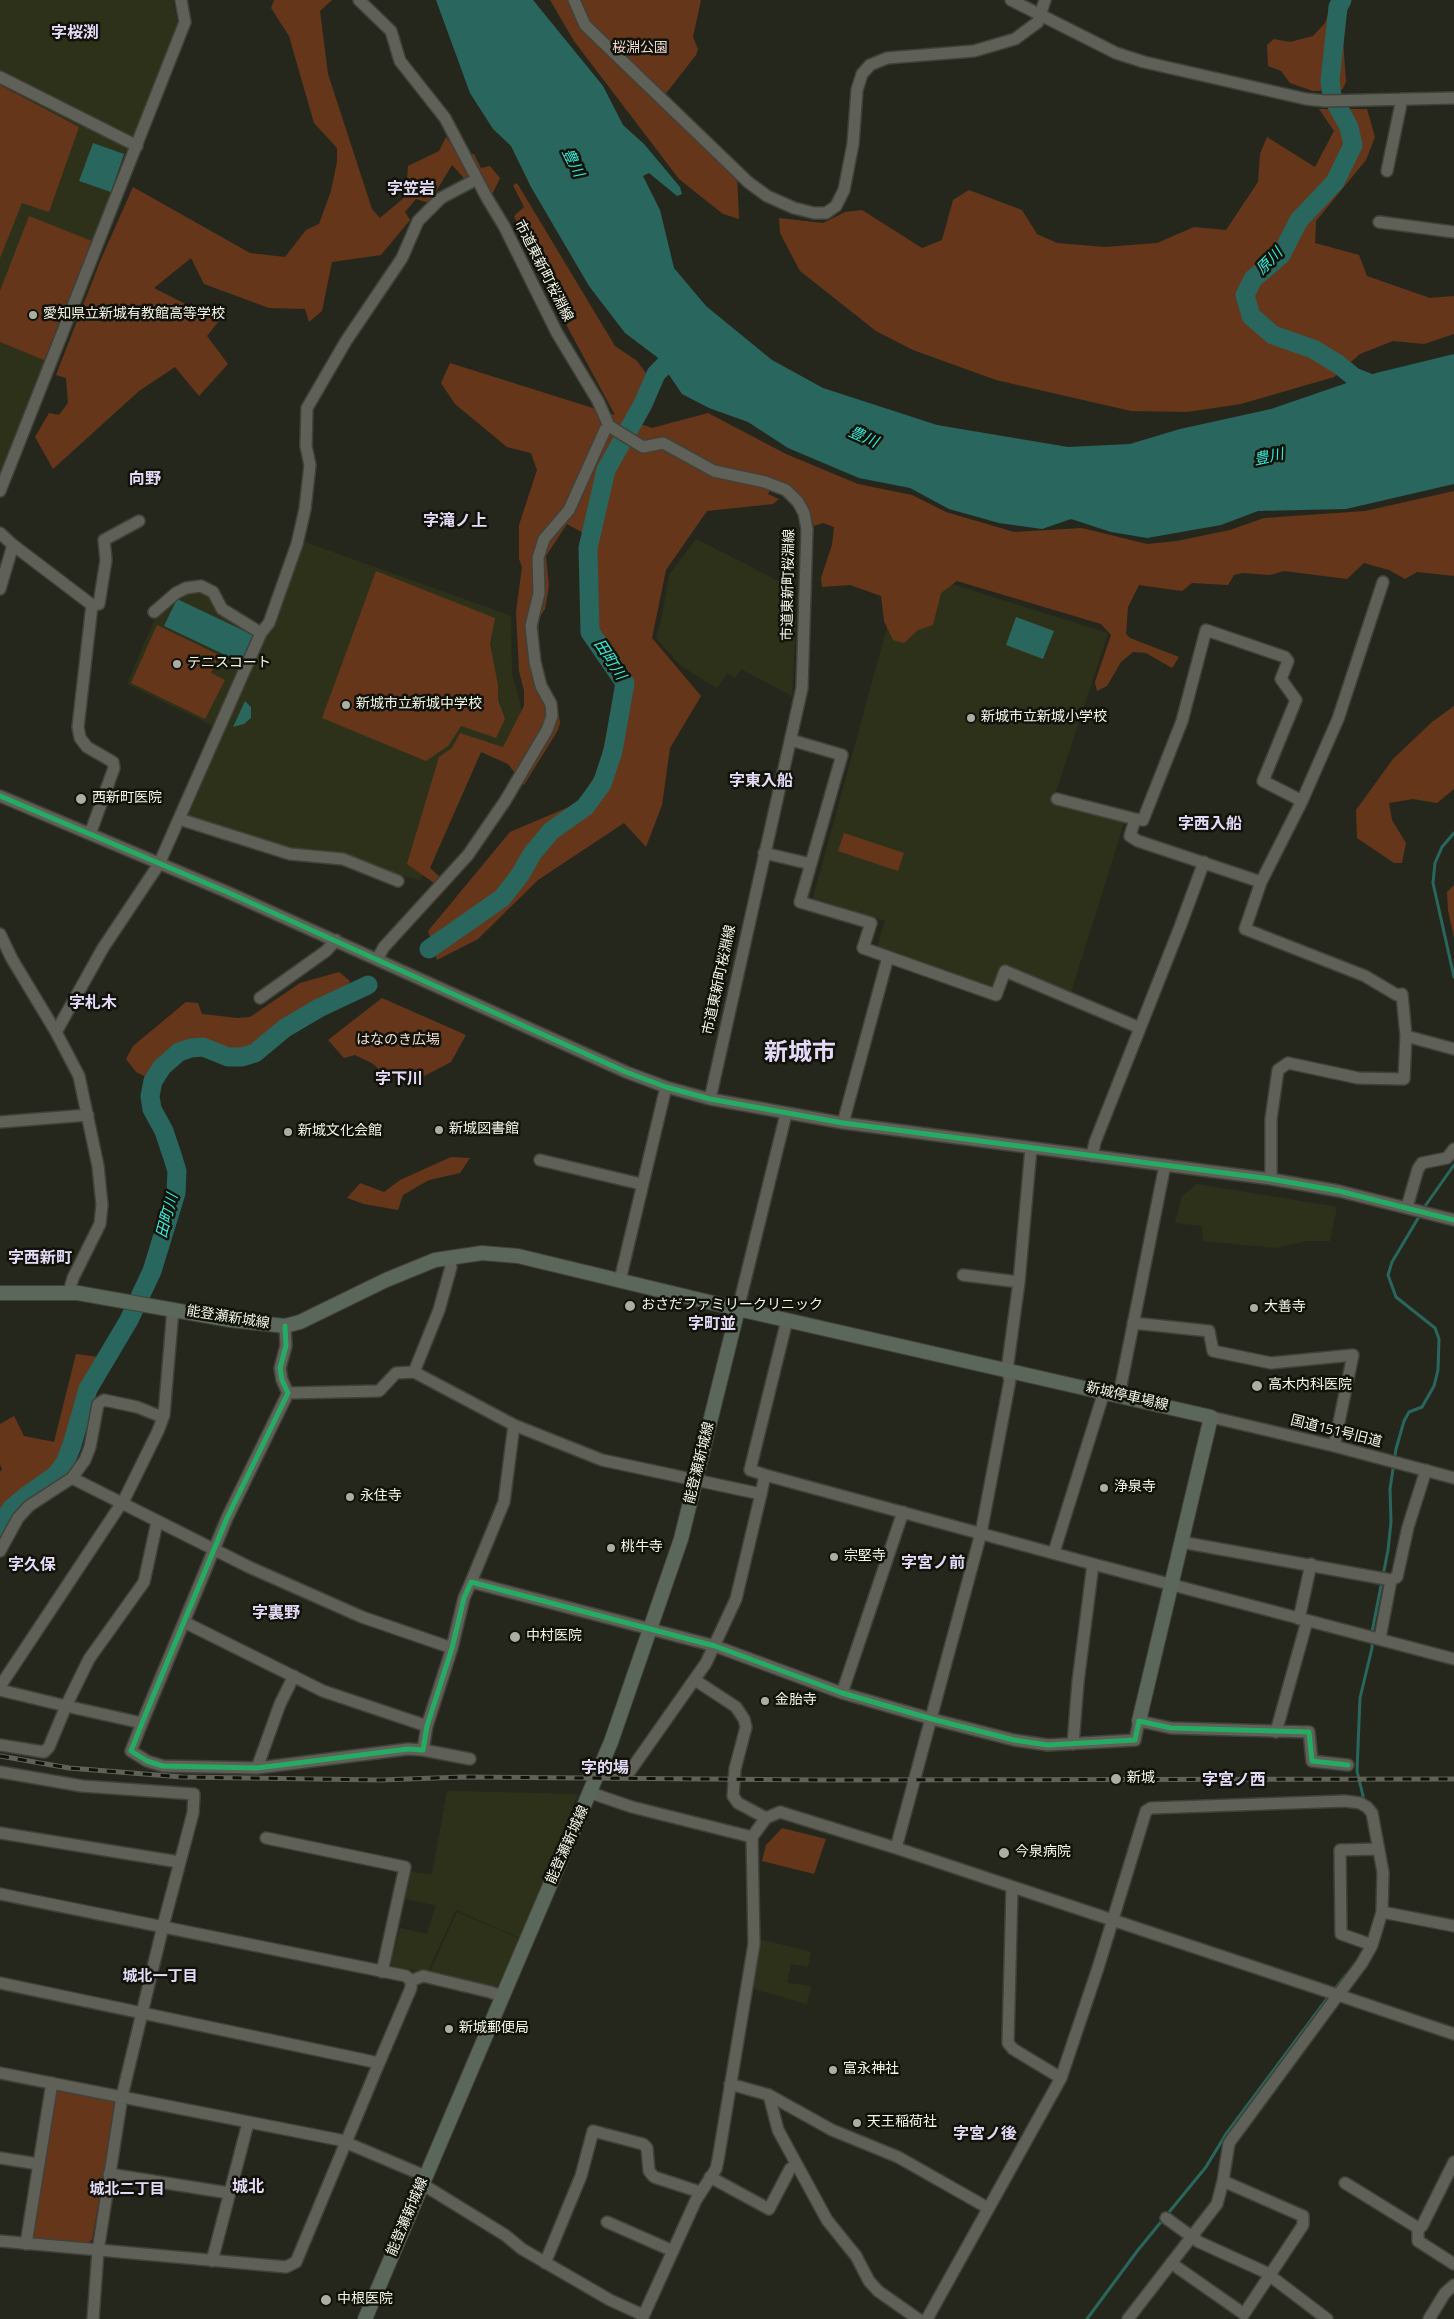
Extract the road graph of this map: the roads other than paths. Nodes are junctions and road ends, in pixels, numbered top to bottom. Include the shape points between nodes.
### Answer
1 (180, 0) edge
2 (359, 0) edge
3 (574, 0) edge
4 (1011, 0) edge
5 (1045, 0) edge
6 (1039, 16) junction
7 (0, 77) edge
8 (1454, 98) edge
9 (1402, 99) junction
10 (137, 146) junction
11 (1387, 171) dead end
12 (477, 179) junction
13 (1379, 222) dead end
14 (1454, 232) edge
15 (609, 426) junction
16 (0, 491) edge
17 (139, 521) dead end
18 (0, 532) edge
19 (13, 545) junction
20 (1383, 582) dead end
21 (0, 589) edge
22 (92, 605) junction
23 (154, 612) dead end
24 (261, 633) junction
25 (790, 740) junction
26 (0, 796) edge
27 (1056, 799) dead end
28 (1302, 801) junction
29 (179, 819) junction
30 (1135, 819) junction
31 (90, 834) junction
32 (764, 853) junction
33 (1204, 862) junction
34 (160, 864) junction
35 (811, 864) junction
36 (398, 881) dead end
37 (1261, 882) junction
38 (0, 934) edge
39 (336, 940) junction
40 (888, 956) junction
41 (378, 959) junction
42 (6, 960) edge
43 (260, 998) dead end
44 (1140, 1028) junction
45 (56, 1032) junction
46 (1406, 1036) junction
47 (1454, 1049) edge
48 (666, 1087) junction
49 (710, 1100) junction
50 (786, 1114) junction
51 (88, 1115) junction
52 (0, 1122) edge
53 (843, 1123) junction
54 (1030, 1148) junction
55 (1454, 1149) edge
56 (1092, 1156) junction
57 (540, 1160) dead end
58 (1165, 1165) junction
59 (1271, 1179) junction
60 (641, 1184) junction
61 (1411, 1208) junction
62 (1454, 1220) edge
63 (449, 1257) junction
64 (963, 1275) dead end
65 (620, 1280) junction
66 (1019, 1282) junction
67 (69, 1292) junction
68 (0, 1293) edge
69 (173, 1309) junction
70 (738, 1309) junction
71 (787, 1320) junction
72 (1133, 1323) junction
73 (285, 1326) junction
74 (1007, 1370) junction
75 (414, 1372) junction
76 (1104, 1392) junction
77 (288, 1393) junction
78 (1119, 1395) junction
79 (164, 1415) junction
80 (1211, 1417) junction
81 (514, 1425) junction
82 (1334, 1446) junction
83 (1426, 1470) junction
84 (765, 1476) junction
85 (72, 1478) junction
86 (1454, 1478) edge
87 (695, 1481) junction
88 (761, 1494) junction
89 (121, 1504) junction
90 (903, 1512) junction
91 (157, 1522) junction
92 (981, 1533) junction
93 (1181, 1542) junction
94 (214, 1550) junction
95 (0, 1551) edge
96 (1054, 1552) junction
97 (1093, 1564) junction
98 (1311, 1564) junction
99 (1386, 1579) junction
100 (471, 1582) junction
101 (1170, 1585) junction
102 (1303, 1620) junction
103 (184, 1622) junction
104 (651, 1628) junction
105 (1374, 1638) junction
106 (715, 1646) junction
107 (452, 1648) junction
108 (1454, 1659) edge
109 (294, 1676) junction
110 (695, 1680) junction
111 (0, 1690) edge
112 (842, 1693) junction
113 (66, 1706) junction
114 (932, 1719) junction
115 (1138, 1721) junction
116 (142, 1723) junction
117 (428, 1726) junction
118 (1276, 1732) junction
119 (1073, 1744) junction
120 (0, 1745) edge
121 (423, 1750) junction
122 (470, 1759) dead end
123 (1348, 1765) dead end
124 (257, 1768) junction
125 (600, 1771) junction
126 (0, 1772) edge
127 (591, 1793) junction
128 (766, 1818) junction
129 (0, 1833) edge
130 (752, 1837) junction
131 (266, 1838) dead end
132 (896, 1848) junction
133 (1374, 1849) junction
134 (179, 1862) junction
135 (1012, 1888) junction
136 (0, 1894) edge
137 (1382, 1912) junction
138 (1112, 1920) junction
139 (163, 1926) junction
140 (1454, 1926) edge
141 (1367, 1943) junction
142 (382, 1972) junction
143 (411, 1981) junction
144 (0, 1983) edge
145 (1333, 1994) junction
146 (502, 1996) junction
147 (142, 2012) junction
148 (1454, 2034) edge
149 (379, 2063) junction
150 (0, 2073) edge
151 (1061, 2078) junction
152 (52, 2083) junction
153 (730, 2084) junction
154 (769, 2095) junction
155 (122, 2096) junction
156 (248, 2123) junction
157 (347, 2142) junction
158 (0, 2158) edge
159 (1454, 2162) edge
160 (38, 2164) junction
161 (795, 2165) junction
162 (109, 2174) junction
163 (710, 2177) junction
164 (423, 2180) junction
165 (1224, 2182) junction
166 (1345, 2183) dead end
167 (700, 2192) junction
168 (229, 2193) junction
169 (988, 2208) junction
170 (1166, 2218) dead end
171 (607, 2222) dead end
172 (1418, 2228) junction
173 (1192, 2237) junction
174 (0, 2241) edge
175 (26, 2244) junction
176 (98, 2251) junction
177 (673, 2251) junction
178 (212, 2261) junction
179 (545, 2263) junction
180 (1171, 2263) junction
181 (1454, 2264) edge
182 (1269, 2275) junction
183 (1454, 2285) edge
184 (642, 2317) edge
185 (93, 2319) edge
186 (365, 2319) edge
187 (918, 2319) edge
188 (927, 2319) edge
189 (1128, 2319) edge
190 (1327, 2319) edge
191 (1429, 2319) edge

1 - 10 street via 185,22
2 - 12 street, 市道東新町桜淵線 via 391,31 400,61 445,118
3 - 6 street via 585,25 748,182 767,196 814,213 826,213 836,206 844,190 853,144 857,90 862,74 870,65 888,58 974,51 1000,44 1033,27
4 - 6 street
5 - 6 street
6 - 9 street via 1116,53 1144,62 1306,99
7 - 10 street
8 - 9 street
9 - 11 street
10 - 16 street
12 - 15 street, 市道東新町桜淵線
12 - 24 street via 441,198 418,221 402,258 346,341 307,408 306,446 310,465 305,509 287,574 269,623
13 - 14 street
15 - 25 street, 市道東新町桜淵線 via 636,444 648,448 663,443 714,471 786,490 798,502 807,529 802,688
15 - 41 street via 569,510 544,539 538,558 539,593 531,626 541,686 551,704 552,716 547,730 468,855 384,947
17 - 22 street via 104,540 106,560 98,604
18 - 19 street
19 - 21 street
19 - 22 street
20 - 28 street via 1338,719
22 - 31 street via 78,727 80,738 87,747 113,762 114,768
23 - 24 street via 176,593 201,586 213,592 222,609
24 - 29 street
25 - 32 street, 市道東新町桜淵線
25 - 35 street via 842,755
26 - 31 street
27 - 30 street
28 - 30 street via 1263,781 1296,700 1281,679 1288,661 1285,657 1206,630 1182,721 1143,820
28 - 37 street
29 - 34 street
29 - 36 street via 290,854 343,859
30 - 33 street via 1130,836 1138,841
31 - 34 street
32 - 35 street
32 - 49 street, 市道東新町桜淵線
33 - 37 street
33 - 44 street
34 - 39 street
34 - 45 street via 103,948
35 - 40 street via 800,902 871,923 863,948
37 - 46 street via 1245,929 1364,976 1397,995 1402,994
38 - 42 street
39 - 41 street
39 - 43 street via 326,952
40 - 44 street via 996,995 1005,971
40 - 53 street
41 - 48 street via 626,1072
42 - 45 street
44 - 56 street
45 - 51 street via 79,1076
46 - 47 street
46 - 59 street via 1404,1080 1358,1078 1288,1062 1278,1070 1271,1119
48 - 49 street
48 - 60 street
49 - 50 street
50 - 53 street
50 - 70 street
51 - 52 street
51 - 67 street via 98,1166 102,1205 100,1224
53 - 54 street
54 - 56 street
54 - 66 street
55 - 61 street via 1447,1158 1422,1163
56 - 58 street
57 - 60 street
58 - 59 street
58 - 72 street
59 - 61 street
60 - 65 street
61 - 62 street
63 - 65 main road, 能登瀬新城線 via 482,1253 518,1256
63 - 73 main road, 能登瀬新城線 via 417,1267
63 - 75 street via 451,1267 439,1310
64 - 66 street
65 - 70 main road, 能登瀬新城線
66 - 74 street
67 - 68 main road, 能登瀬新城線
67 - 69 main road, 能登瀬新城線
69 - 73 main road, 能登瀬新城線
69 - 79 street
70 - 71 main road, 新城停車場線
70 - 87 main road, 能登瀬新城線
71 - 74 main road, 新城停車場線
71 - 84 street via 750,1470
72 - 78 street
72 - 82 street via 1209,1331 1213,1351 1271,1363 1353,1354
73 - 77 street via 286,1346 280,1368
74 - 76 main road, 新城停車場線
74 - 92 street via 1010,1380
75 - 77 street via 396,1373 379,1391
75 - 81 street
76 - 78 main road, 新城停車場線
76 - 96 street
77 - 94 street
78 - 80 main road, 新城停車場線
79 - 85 street via 104,1400 98,1404 90,1447
79 - 89 street
80 - 82 street, 国道151号旧道
80 - 93 main road
81 - 87 street via 602,1460
81 - 100 street via 504,1502
82 - 83 street, 国道151号旧道
83 - 86 street, 国道151号旧道
83 - 99 street via 1397,1577
84 - 88 street
84 - 90 street
85 - 89 street
85 - 95 street via 29,1506 18,1518
87 - 88 street
87 - 104 main road, 能登瀬新城線
88 - 106 street via 736,1599
89 - 91 street
89 - 111 street
90 - 92 street
90 - 112 street
91 - 94 street
91 - 113 street via 144,1582 90,1658
92 - 96 street
92 - 114 street
93 - 98 street
93 - 101 main road
94 - 103 street
94 - 107 street via 362,1617
96 - 97 street
97 - 101 street
97 - 119 street
98 - 99 street
98 - 102 street
99 - 105 street
100 - 104 street
100 - 107 street
101 - 102 street
101 - 115 main road
102 - 105 street
102 - 118 street
103 - 109 street
103 - 116 street
104 - 106 street
104 - 125 main road, 能登瀬新城線
105 - 108 street
106 - 110 street
106 - 112 street
107 - 117 street
109 - 117 street via 323,1691
109 - 124 street via 280,1704
110 - 125 street via 630,1771
110 - 128 street via 736,1707 744,1719 746,1727 734,1769 733,1796 738,1803
111 - 113 street
112 - 114 street
113 - 116 street
113 - 120 street via 49,1748 44,1752
114 - 119 street via 1014,1740 1048,1745
114 - 132 street
115 - 118 street via 1171,1728
115 - 119 street via 1135,1740
116 - 124 street via 132,1751 148,1761 163,1766
117 - 121 street
118 - 123 street via 1309,1732 1312,1761
121 - 122 street
121 - 124 street via 408,1748
125 - 127 main road, 能登瀬新城線
126 - 134 street via 82,1786 194,1794 195,1804
127 - 130 street
127 - 146 main road, 能登瀬新城線
128 - 130 street
128 - 132 street via 780,1812
129 - 134 street
130 - 153 street via 754,1944
131 - 142 street via 406,1867
132 - 135 street
133 - 137 street via 1383,1872
133 - 138 street via 1372,1813 1364,1805 1345,1801 1151,1808 1146,1810
133 - 141 street via 1340,1850 1341,1934
134 - 139 street
135 - 138 street
135 - 151 street via 1008,2043
136 - 139 street
137 - 140 street
137 - 141 street
138 - 145 street
138 - 151 street
139 - 142 street
139 - 147 street
141 - 145 street via 1362,1963
142 - 143 street via 406,1976
143 - 146 street via 423,1976
143 - 149 street via 411,1988
144 - 147 street
145 - 148 street
145 - 165 street via 1228,2142
146 - 164 main road, 能登瀬新城線
147 - 149 street
147 - 155 street
149 - 157 street
150 - 152 street
151 - 169 street
152 - 155 street
152 - 160 street
153 - 154 street
153 - 163 street via 718,2160
154 - 161 street via 778,2130
154 - 169 street via 832,2130 898,2157
155 - 156 street
155 - 162 street
156 - 157 street
156 - 168 street
157 - 164 street
157 - 178 street via 296,2262 286,2267
158 - 160 street
159 - 172 street via 1422,2226
160 - 175 street
161 - 163 street via 769,2209
161 - 187 street via 827,2220 856,2256 869,2281
162 - 168 street
162 - 176 street
163 - 167 street
164 - 179 street
164 - 186 main road, 能登瀬新城線
165 - 173 street via 1216,2204
165 - 182 street via 1303,2216 1303,2225
166 - 172 street
167 - 177 street
167 - 179 street via 654,2177 649,2171 647,2148 643,2144 593,2131 581,2176
168 - 178 street
169 - 188 street
170 - 173 street
171 - 177 street
172 - 181 street via 1418,2241
173 - 180 street
173 - 182 street
174 - 175 street
175 - 176 street
176 - 178 street
176 - 185 street
177 - 184 street
179 - 184 street
180 - 182 street via 1244,2314
180 - 189 street
182 - 190 street
183 - 191 street via 1445,2293

